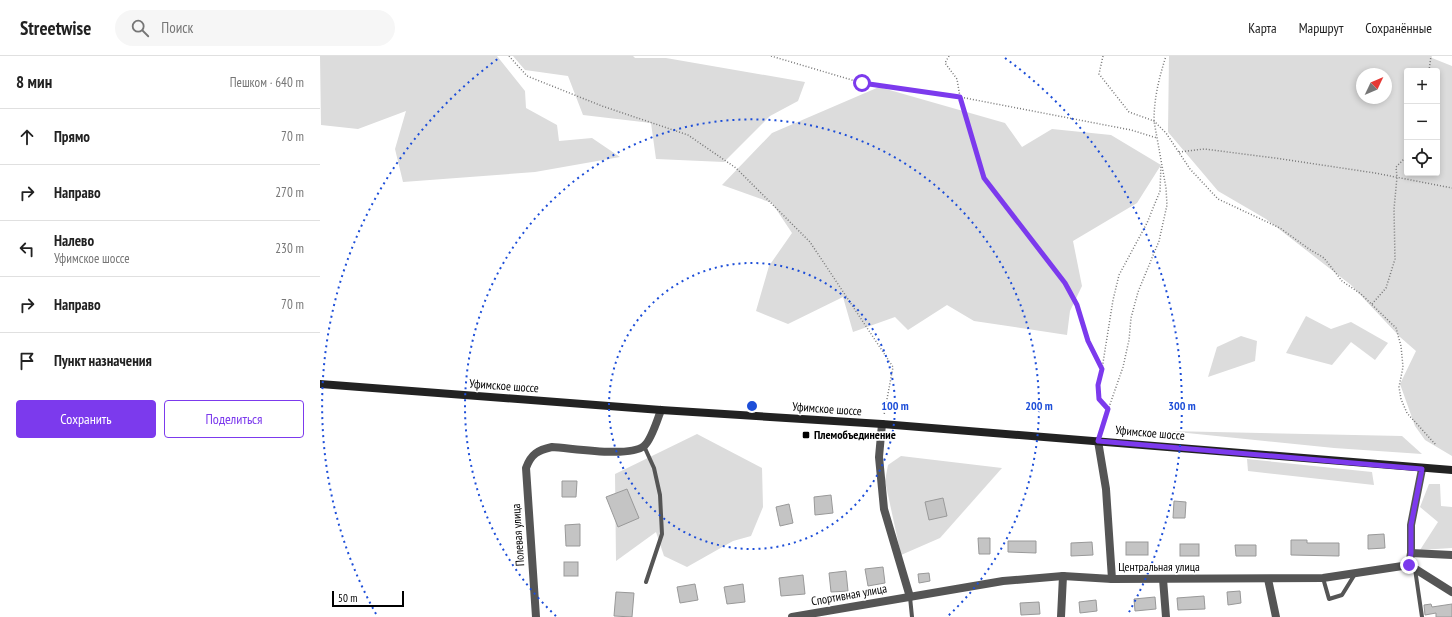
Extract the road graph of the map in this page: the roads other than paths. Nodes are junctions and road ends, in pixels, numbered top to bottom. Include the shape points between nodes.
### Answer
1 (320, 384) edge
2 (661, 410) junction
3 (882, 424) junction
4 (1098, 441) junction
5 (644, 446) junction
6 (1422, 469) junction
7 (1452, 470) edge
8 (1411, 553) junction
9 (1452, 555) edge
10 (1412, 567) junction
11 (1356, 573) junction
12 (1063, 576) junction
13 (1323, 578) junction
14 (1112, 579) junction
15 (1163, 579) junction
16 (1268, 579) junction
17 (646, 582) dead end
18 (1452, 592) edge
19 (910, 597) junction
20 (536, 617) edge
21 (792, 617) edge
22 (795, 617) edge
23 (912, 617) edge
24 (1061, 617) edge
25 (1166, 617) edge
26 (1276, 617) edge
27 (1422, 617) edge

1 - 2 main road, Уфимское шоссе
2 - 3 main road, Уфимское шоссе
2 - 5 street
3 - 4 main road, Уфимское шоссе
3 - 19 street via 879,457 884,509
4 - 6 main road, Уфимское шоссе
4 - 14 street via 1106,490
5 - 17 lane via 654,468 660,494 662,534
5 - 20 street, Полевая улица via 631,451 616,452 552,447 542,449 528,460 526,468
6 - 7 main road, Уфимское шоссе
6 - 8 street via 1411,525
8 - 9 street
8 - 10 street
10 - 11 street, Центральная улица
10 - 18 street
10 - 27 lane
11 - 13 street, Центральная улица
11 - 13 lane via 1342,596 1329,599
12 - 14 street, Центральная улица
12 - 19 street, Центральная улица via 1003,581
12 - 24 street
13 - 16 street, Центральная улица
14 - 15 street, Центральная улица
15 - 16 street, Центральная улица
15 - 25 street
16 - 26 street
19 - 22 street, Спортивная улица
19 - 23 lane
21 - 22 street, Спортивная улица

